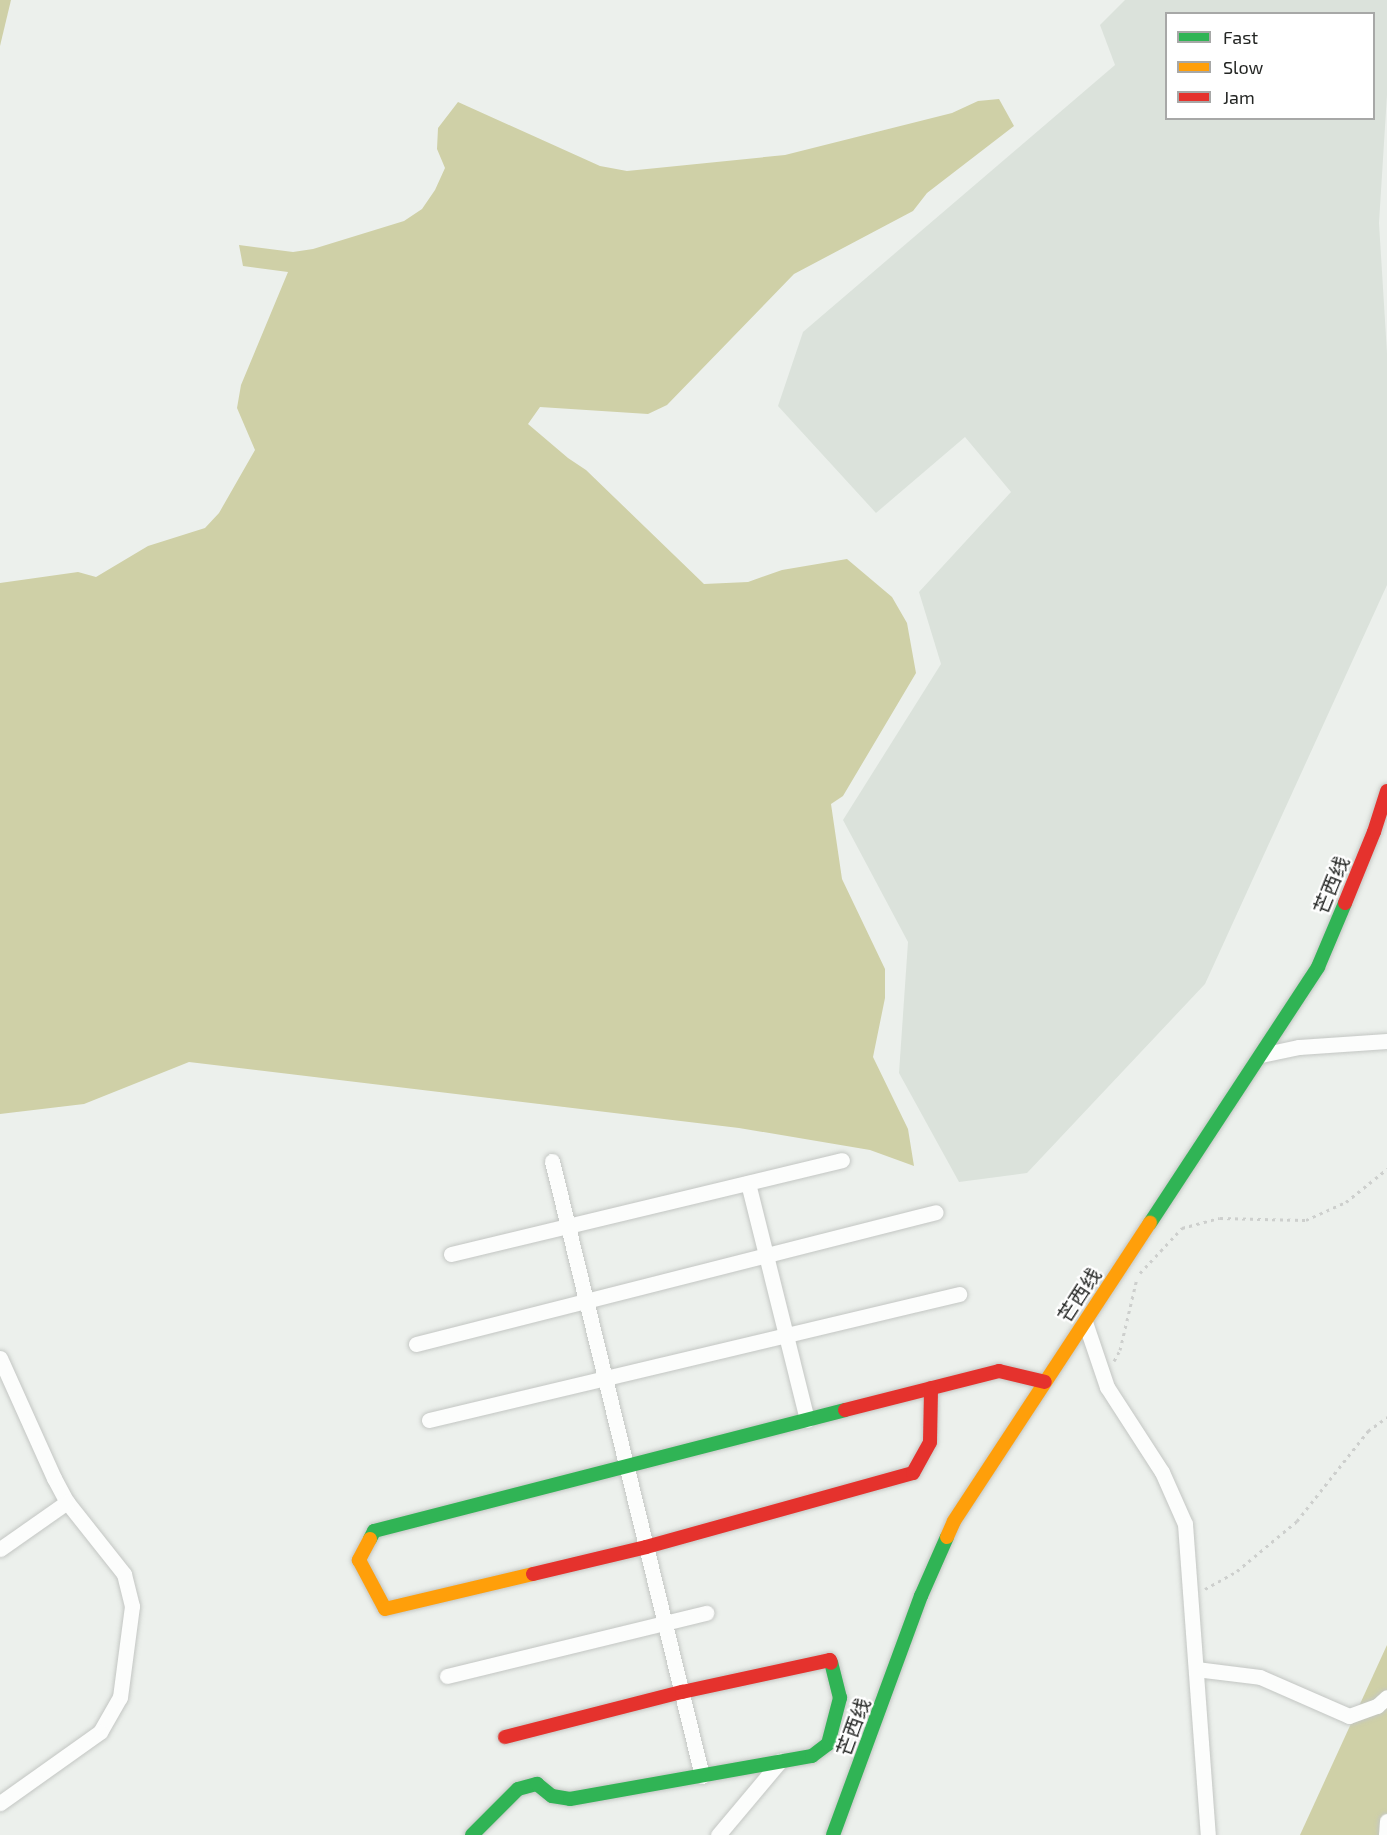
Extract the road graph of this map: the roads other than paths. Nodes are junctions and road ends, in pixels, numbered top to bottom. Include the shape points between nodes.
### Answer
1 (1387, 791) edge
2 (1387, 1041) edge
3 (1261, 1055) junction
4 (842, 1160) dead end
5 (552, 1161) dead end
6 (748, 1183) junction
7 (936, 1212) dead end
8 (568, 1226) junction
9 (451, 1254) dead end
10 (766, 1256) junction
11 (959, 1294) dead end
12 (586, 1301) junction
13 (1085, 1322) junction
14 (787, 1335) junction
15 (416, 1344) dead end
16 (0, 1358) edge
17 (605, 1378) junction
18 (1046, 1382) junction
19 (930, 1389) junction
20 (429, 1420) dead end
21 (807, 1420) junction
22 (627, 1467) junction
23 (67, 1502) junction
24 (646, 1547) junction
25 (0, 1549) edge
26 (706, 1613) dead end
27 (665, 1623) junction
28 (1196, 1670) junction
29 (447, 1676) dead end
30 (682, 1692) junction
31 (1387, 1697) edge
32 (505, 1737) dead end
33 (780, 1761) junction
34 (702, 1776) junction
35 (0, 1803) edge
36 (1387, 1821) edge
37 (472, 1835) edge
38 (718, 1835) edge
39 (833, 1835) edge
40 (1208, 1835) edge
41 (1386, 1835) edge

1 - 3 street, 芒西线 via 1318,967
2 - 3 street via 1299,1047
3 - 13 street, 芒西线
4 - 6 street
5 - 8 street
6 - 8 street
6 - 10 street
7 - 10 street
8 - 9 street
8 - 12 street
10 - 12 street
10 - 14 street
11 - 14 street
12 - 15 street
12 - 17 street
13 - 18 street, 芒西线
13 - 28 street via 1107,1388 1162,1472 1185,1524
14 - 17 street
14 - 21 street
16 - 23 street
17 - 20 street
17 - 22 street
18 - 19 street via 999,1371
18 - 39 street, 芒西线 via 954,1521 921,1596
19 - 21 street
19 - 24 street via 930,1442 913,1473
21 - 22 street
22 - 24 street
22 - 24 street via 374,1531 359,1560 385,1609
23 - 25 street
23 - 35 street via 124,1574 132,1606 120,1696 100,1732
24 - 27 street
26 - 27 street
27 - 29 street
27 - 30 street
28 - 31 street via 1260,1677 1349,1716 1377,1706
28 - 40 street
30 - 32 street
30 - 33 street via 830,1660 840,1698 828,1744 812,1756
30 - 34 street
33 - 34 street
33 - 38 street
34 - 37 street via 570,1799 552,1796 537,1784 518,1789
36 - 41 street

